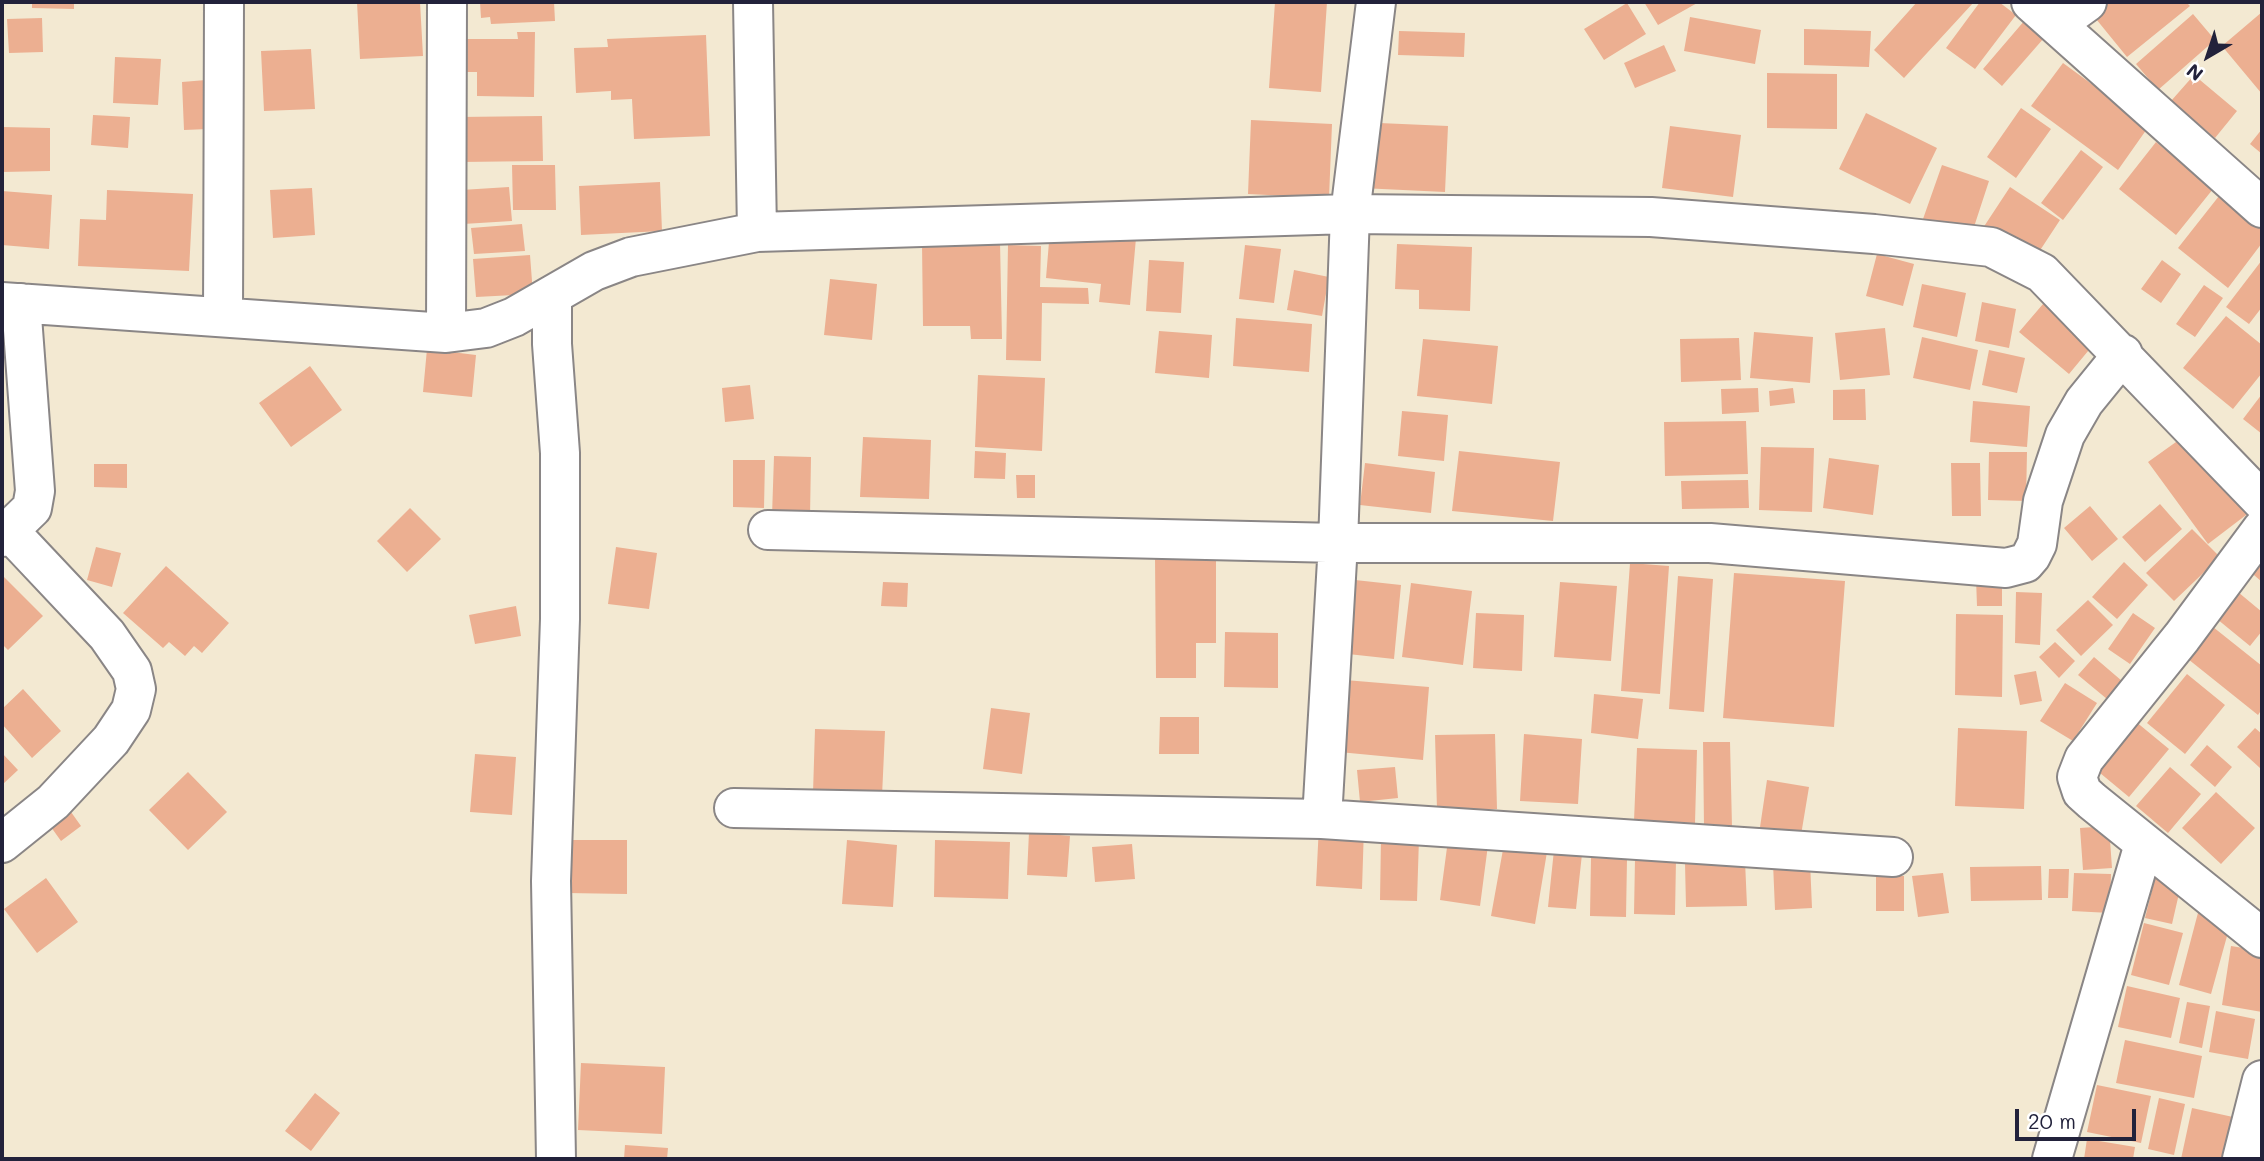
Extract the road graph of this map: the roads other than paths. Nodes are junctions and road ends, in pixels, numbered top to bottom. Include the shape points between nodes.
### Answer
1 (224, 2) edge
2 (447, 2) edge
3 (753, 2) edge
4 (1376, 2) edge
5 (2059, 9) edge
6 (2262, 208) edge
7 (1350, 214) junction
8 (757, 232) junction
9 (552, 296) junction
10 (11, 303) edge
11 (223, 316) junction
12 (446, 333) junction
13 (2123, 354) junction
14 (2262, 501) edge
15 (2262, 529) edge
16 (768, 530) dead end
17 (5, 534) edge
18 (1338, 543) junction
19 (734, 808) dead end
20 (1322, 819) junction
21 (2, 843) edge
22 (2144, 844) junction
23 (1893, 857) dead end
24 (2257, 922) edge
25 (2262, 1080) edge
26 (556, 1159) edge
27 (2052, 1159) edge
28 (2242, 1159) edge

1 - 11 street
2 - 12 street
3 - 8 street
4 - 7 street
5 - 6 street
7 - 8 street
7 - 13 street via 1651,217 1991,247 2042,273
7 - 18 street
8 - 9 street via 631,257 594,271
9 - 12 street via 486,328
9 - 26 street via 560,453 551,881
10 - 11 street
10 - 17 street via 35,491 32,508
11 - 12 street
13 - 14 street
13 - 18 street via 2084,402 2066,435 2043,501 2036,544 2031,556 2017,566 1710,543
15 - 22 street via 2079,768 2082,792
16 - 18 street
17 - 21 street via 107,635 132,671 136,689 131,710 111,740 53,802
18 - 20 street
19 - 20 street
20 - 23 street
22 - 24 street
22 - 27 street
25 - 28 street

